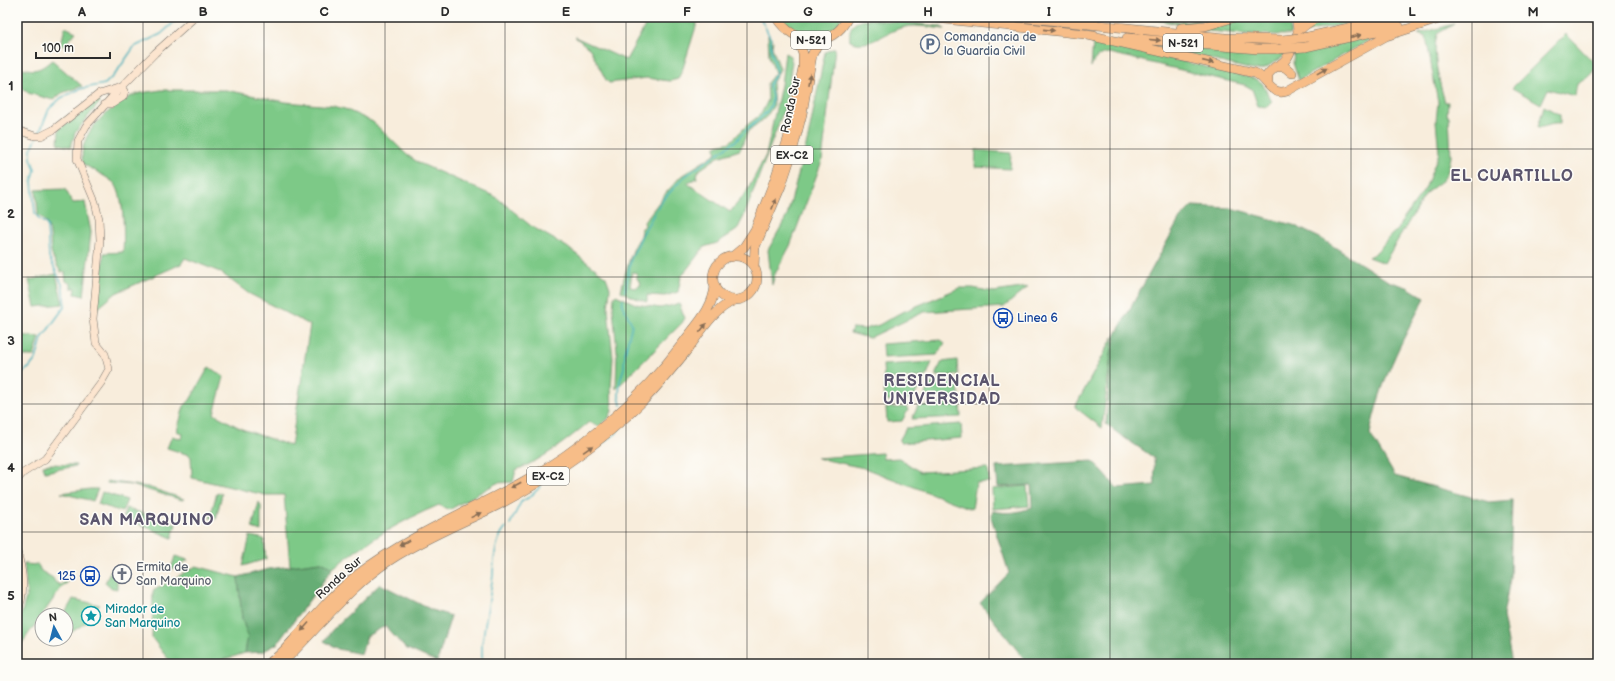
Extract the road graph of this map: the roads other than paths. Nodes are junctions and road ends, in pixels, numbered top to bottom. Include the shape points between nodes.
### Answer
1 (195, 17) edge
2 (776, 17) edge
3 (926, 17) edge
4 (1019, 17) edge
5 (1235, 17) edge
6 (1297, 17) edge
7 (1317, 17) edge
8 (1398, 17) edge
9 (1438, 17) edge
10 (1445, 17) edge
11 (1589, 17) edge
12 (850, 18) edge
13 (1308, 21) junction
14 (1598, 21) edge
15 (1146, 29) junction
16 (1298, 33) junction
17 (1088, 35) junction
18 (797, 37) junction
19 (820, 39) junction
20 (1289, 57) junction
21 (1275, 67) junction
22 (1292, 73) junction
23 (1268, 83) junction
24 (122, 87) junction
25 (1288, 90) junction
26 (104, 98) junction
27 (17, 130) edge
28 (732, 256) junction
29 (754, 267) junction
30 (715, 286) junction
31 (735, 300) junction
32 (640, 398) junction
33 (17, 480) edge
34 (440, 528) junction
35 (17, 552) edge
36 (17, 612) edge
37 (267, 664) edge
38 (281, 664) edge

1 - 24 main road
2 - 18 highway, N-521 via 782,26
3 -> 17 highway, N-521
4 - 15 highway, N-521
5 - 15 highway via 1191,28
6 - 13 highway
6 - 16 highway
7 - 13 highway
8 - 15 highway, N-521, bridge via 1308,37 1282,40 1225,38
17 -> 9 highway, N-521, bridge via 1278,49 1304,46
25 -> 10 highway via 1386,36
11 - 14 highway
12 - 19 highway, N-521 via 837,32
13 - 16 highway
16 - 20 highway
17 -> 23 highway via 1255,73
18 - 19 highway, N-521
18 - 28 highway, Ronda Sur / EX-C2 via 803,54 803,68 788,139 759,221 747,243
29 -> 19 highway, Ronda Sur / EX-C2 via 755,247 791,156 802,114 812,55
20 - 21 highway
20 - 22 highway
21 - 22 highway via 1285,67
21 - 23 highway via 1268,74
22 - 25 highway via 1293,82
23 - 25 highway via 1276,92
24 - 26 main road
24 - 26 main road via 125,91 124,97 112,104
26 - 27 main road via 96,97 53,130 38,136
26 - 33 main road via 78,141 76,159 95,202 99,219 100,240 93,318 96,343 105,354 109,369 44,459
28 - 29 highway via 745,258
28 - 30 highway, EX-C2 via 723,260 715,269
29 - 31 highway, EX-C2 via 757,274 755,288 747,297
30 - 31 highway via 723,296
30 - 32 highway, EX-C2 via 713,299 707,311
32 -> 31 highway, EX-C2 via 676,364 714,315 725,304
32 - 34 highway, EX-C2 via 592,446 543,479 499,504
34 -> 37 highway, Ronda Sur / EX-C2 via 399,545 355,576 284,650
34 - 38 highway, Ronda Sur / EX-C2 via 362,580
35 - 36 main road via 23,587

